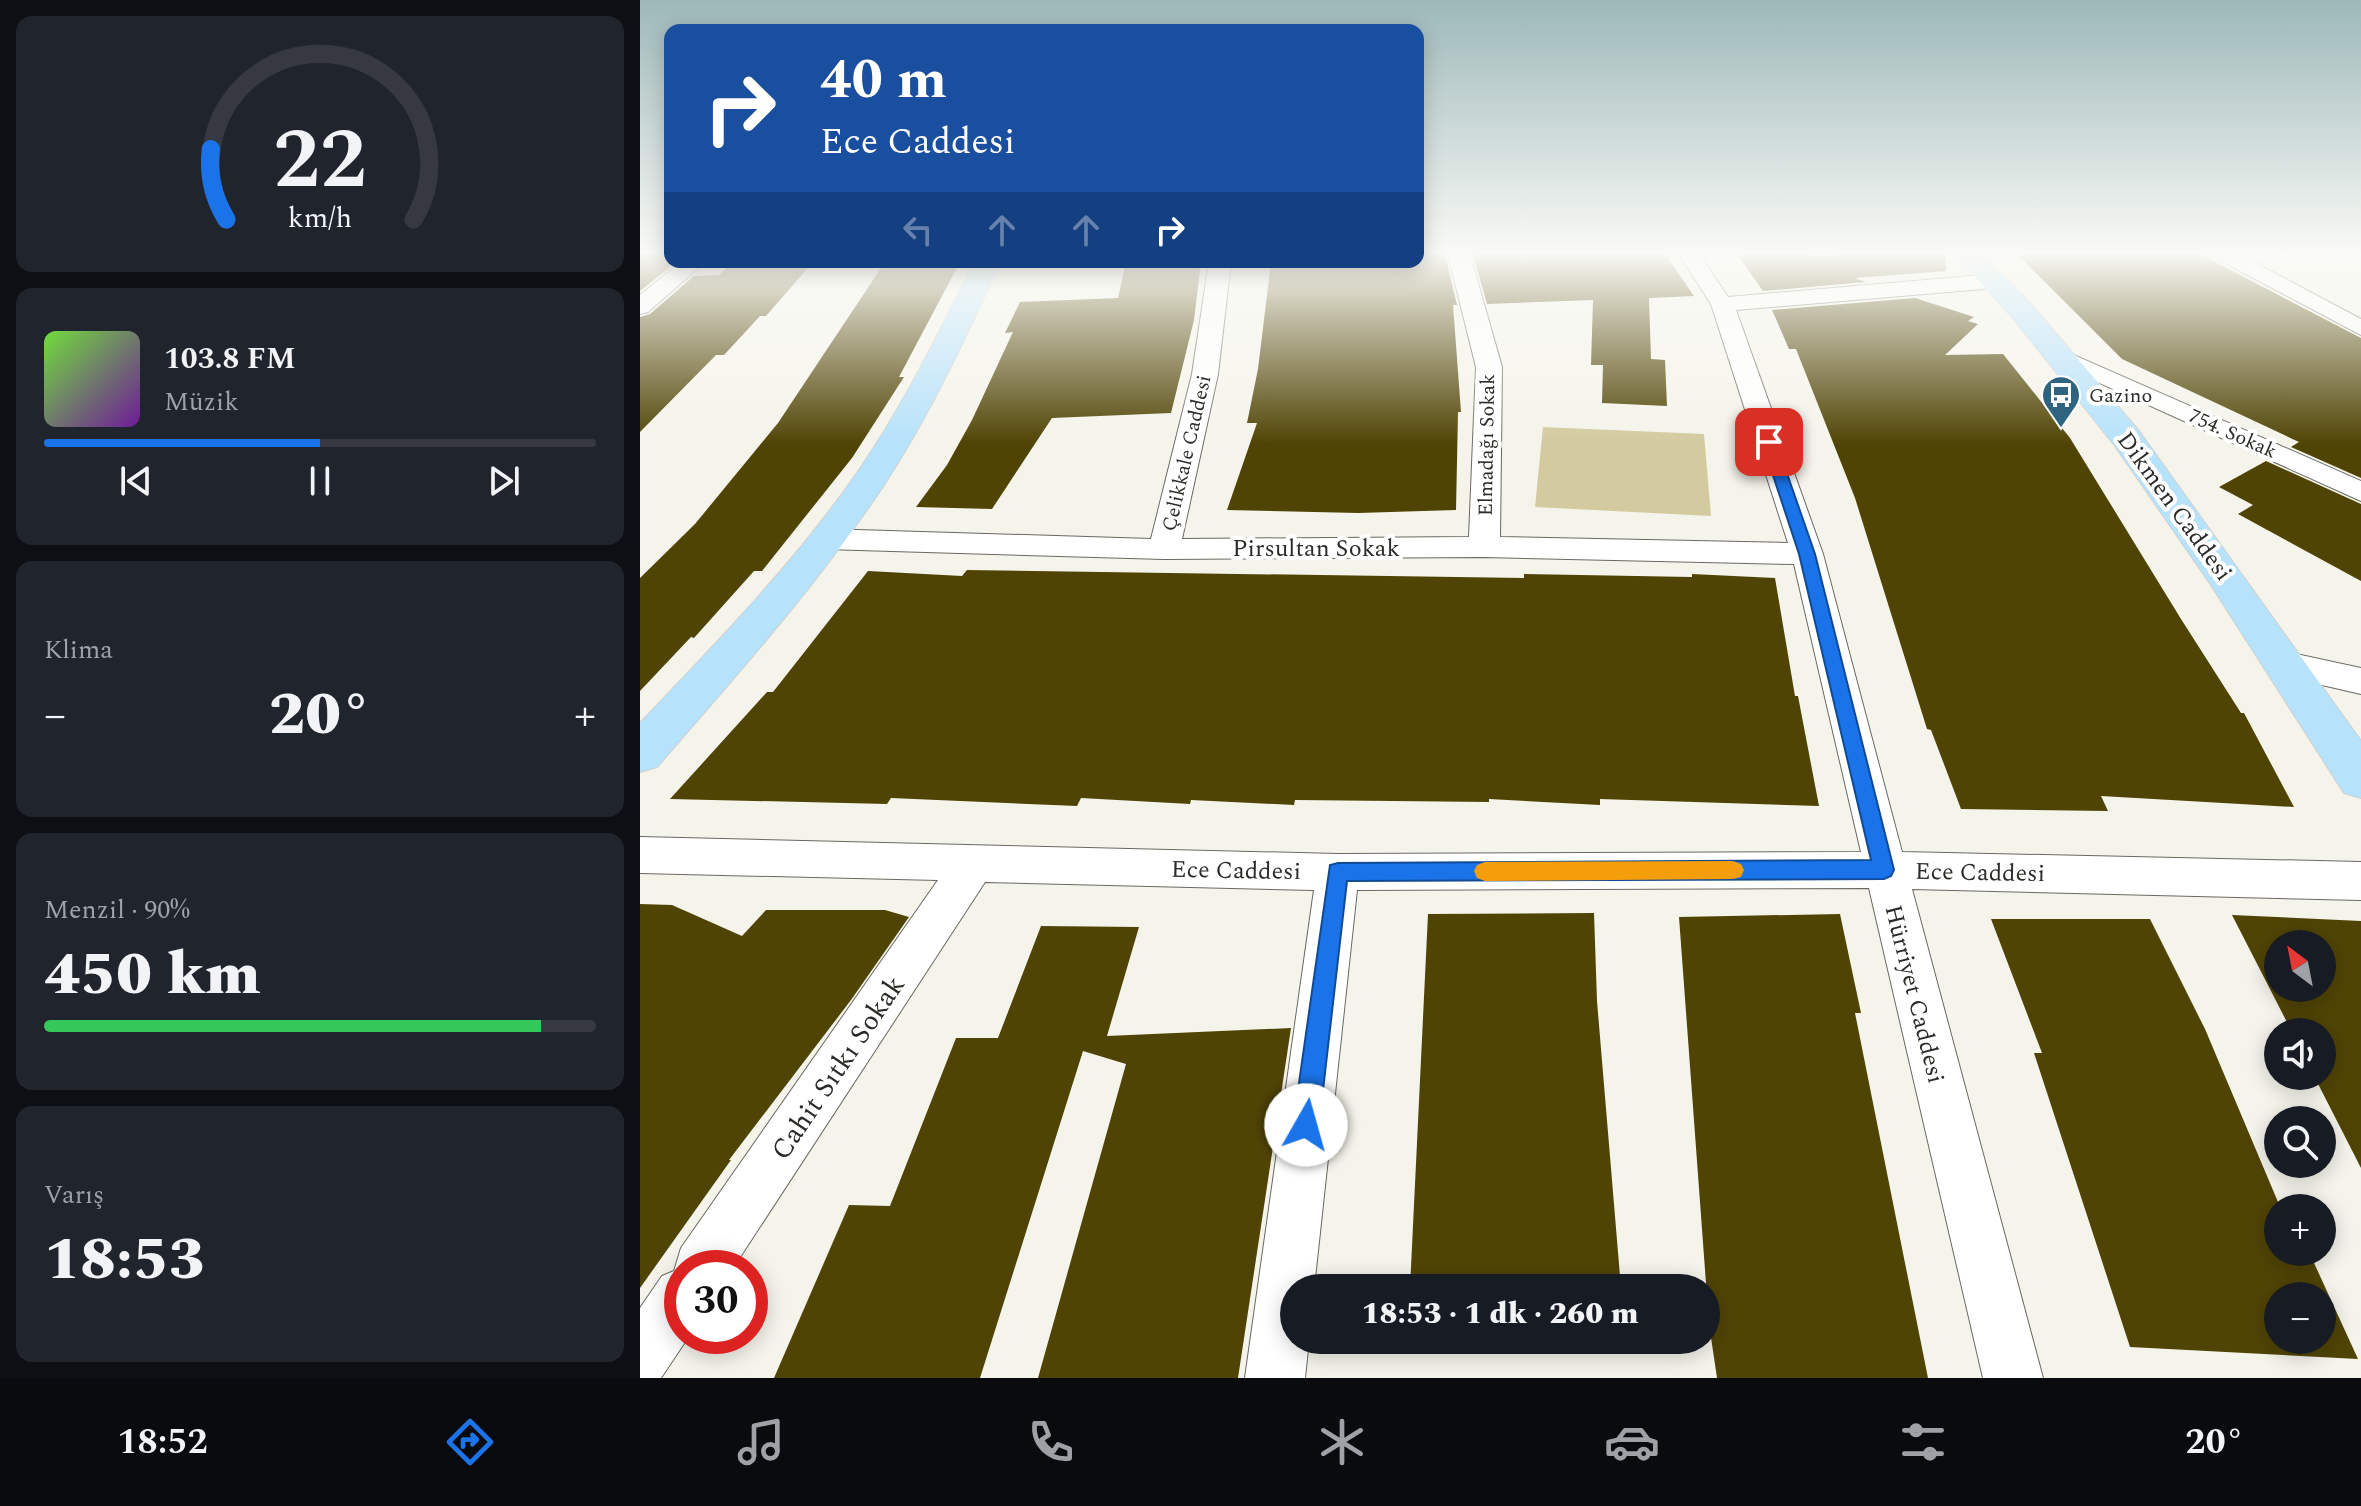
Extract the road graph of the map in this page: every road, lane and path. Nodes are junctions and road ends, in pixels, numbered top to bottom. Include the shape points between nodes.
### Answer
1 (961, 315) edge
2 (1213, 315) edge
3 (1475, 315) edge
4 (1726, 315) edge
5 (2025, 315) edge
6 (2337, 315) edge
7 (2361, 328) edge
8 (2060, 356) junction
9 (2361, 492) edge
10 (825, 539) junction
11 (1484, 547) junction
12 (1164, 549) junction
13 (1807, 554) junction
14 (2282, 664) junction
15 (2361, 681) edge
16 (640, 754) edge
17 (2361, 779) edge
18 (640, 855) edge
19 (973, 865) junction
20 (1884, 870) junction
21 (1338, 872) junction
22 (2361, 881) edge
23 (713, 1250) edge
24 (664, 1323) edge
25 (640, 1358) edge
26 (1275, 1378) edge
27 (2013, 1378) edge

1 - 10 main road via 878,468
2 - 12 street, Çelikkale Caddesi via 1205,374
3 - 11 street, Elmadağı Sokak via 1489,367
4 - 13 street, Hürriyet Caddesi
5 - 8 main road, Dikmen Caddesi
6 - 7 street
8 - 9 street, 754. Sokak
8 - 14 main road, Dikmen Caddesi via 2205,543
10 - 12 street, Pirsultan Sokak
10 - 16 main road
11 - 12 street, Pirsultan Sokak
11 - 13 street, Pirsultan Sokak
13 - 20 street, Hürriyet Caddesi
14 - 15 street
14 - 17 main road, Dikmen Caddesi
18 - 19 street, Ece Caddesi
19 - 21 street, Ece Caddesi
19 - 23 street, Cahit Sıtkı Sokak
20 - 21 street, Ece Caddesi
20 - 22 street, Ece Caddesi
20 - 27 street, Hürriyet Caddesi
21 - 26 street
24 - 25 street

